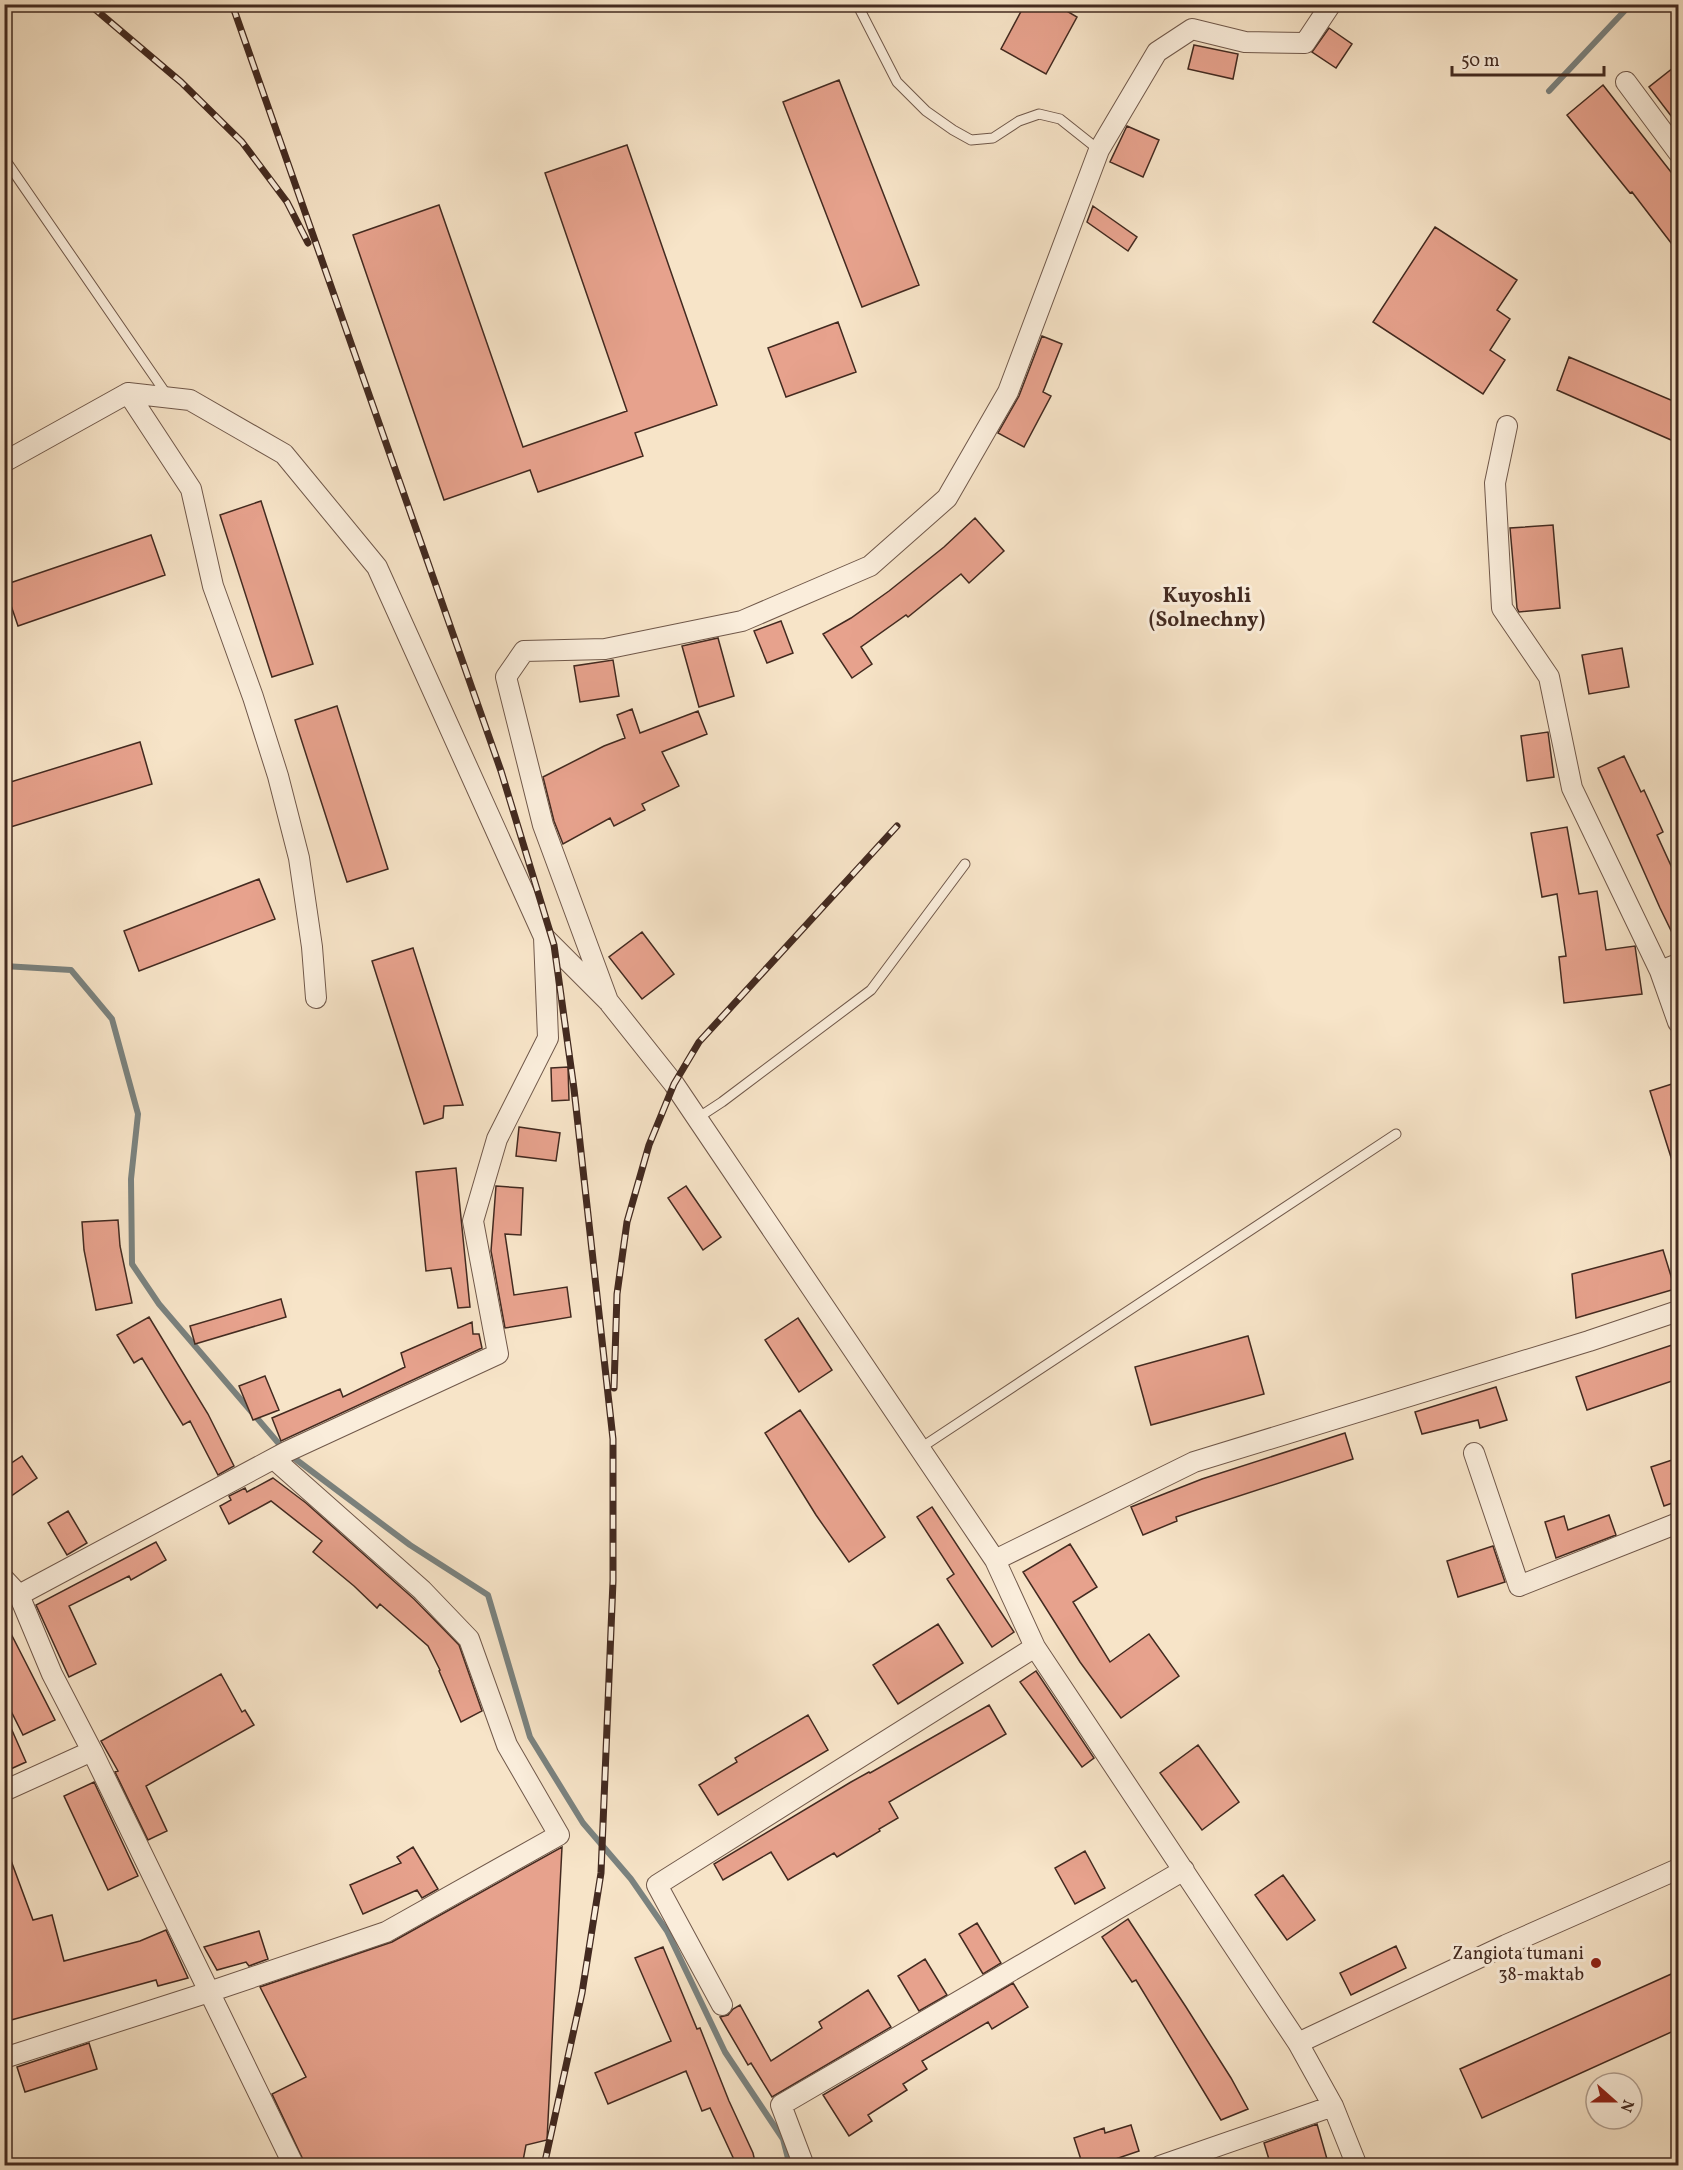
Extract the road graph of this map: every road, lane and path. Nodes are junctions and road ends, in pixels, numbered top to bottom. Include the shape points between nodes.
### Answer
1 (857, 4) edge
2 (1331, 4) edge
3 (1626, 82) dead end
4 (1099, 150) junction
5 (1678, 152) edge
6 (4, 158) edge
7 (128, 393) junction
8 (168, 397) junction
9 (1507, 426) dead end
10 (4, 462) edge
11 (965, 864) dead end
12 (544, 937) junction
13 (1669, 968) edge
14 (316, 998) dead end
15 (608, 1001) junction
16 (1678, 1022) edge
17 (696, 1119) junction
18 (1396, 1134) dead end
19 (1678, 1311) edge
20 (920, 1449) junction
21 (1474, 1453) dead end
22 (274, 1459) junction
23 (1678, 1523) edge
24 (995, 1560) junction
25 (4, 1579) edge
26 (19, 1595) junction
27 (1035, 1647) junction
28 (92, 1751) junction
29 (4, 1791) edge
30 (1678, 1869) edge
31 (1184, 1870) junction
32 (209, 1992) junction
33 (722, 2005) dead end
34 (1298, 2043) junction
35 (4, 2058) edge
36 (1333, 2106) junction
37 (294, 2166) edge
38 (804, 2166) edge
39 (1160, 2166) edge
40 (1357, 2166) edge

1 - 4 lane via 897,81 926,111 953,130 971,140 993,138 1019,121 1039,114 1060,119
2 - 4 street via 1305,43 1245,42 1192,29 1157,52
3 - 5 street
4 - 15 street via 1008,392 947,498 938,506 870,566 742,621 605,649 524,651 506,677 543,825
6 - 8 lane
7 - 8 street
7 - 10 street
7 - 14 street via 191,489 213,586 271,753 296,848
8 - 12 street via 190,400 284,454 377,567
9 - 13 street via 1495,483 1502,608 1549,677 1572,788
11 - 17 lane via 871,990
12 - 15 street
12 - 22 street via 548,1038 497,1140 473,1221 498,1354
13 - 16 street
15 - 17 street via 674,1084
17 - 20 street
18 - 20 lane
19 - 24 street via 1194,1462
20 - 24 street
21 - 23 street via 1519,1586
22 - 26 street
22 - 32 street via 422,1590 469,1639 507,1745 559,1835 386,1932
24 - 27 street
25 - 26 street
26 - 28 street via 52,1674
27 - 31 street
27 - 33 street via 657,1885
28 - 29 street
28 - 32 street
30 - 34 street
31 - 34 street
31 - 38 street via 782,2105
32 - 35 street
32 - 37 street
34 - 36 street
36 - 39 street
36 - 40 street

